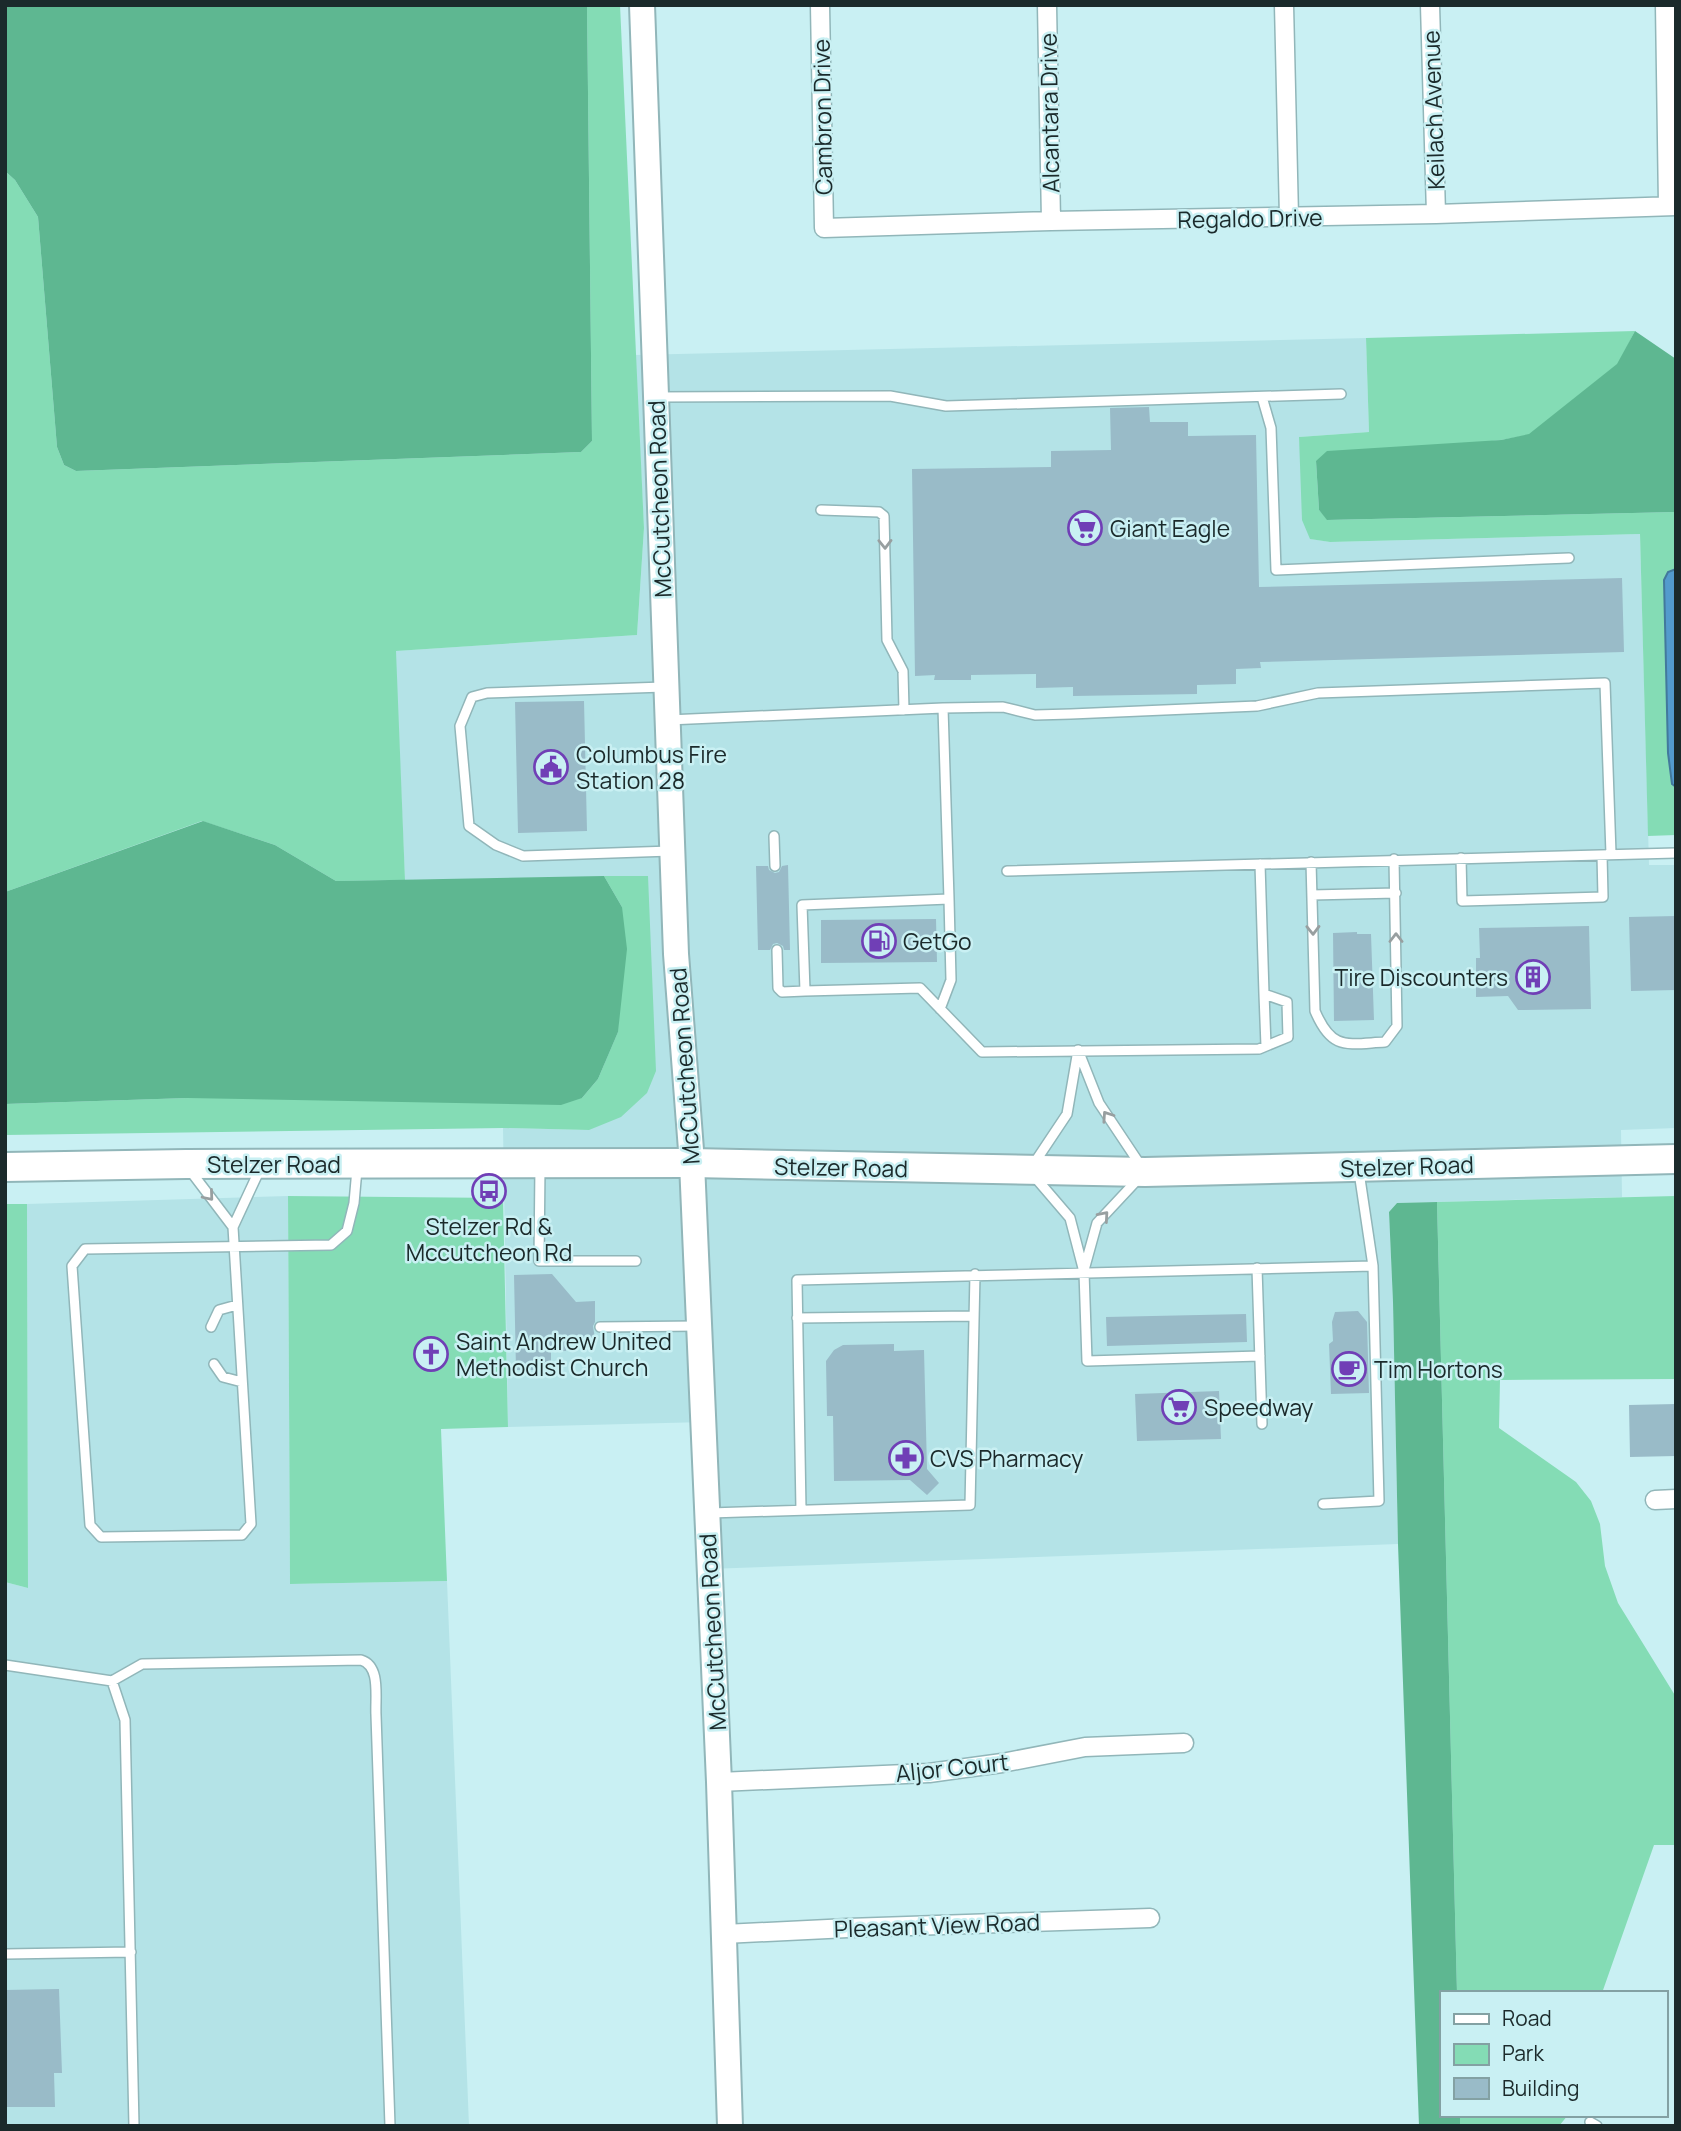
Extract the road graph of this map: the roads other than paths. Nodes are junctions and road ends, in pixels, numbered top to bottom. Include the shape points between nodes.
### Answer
1 (642, 5) edge
2 (820, 5) edge
3 (1046, 5) edge
4 (1284, 5) edge
5 (1430, 5) edge
6 (1665, 5) edge
7 (1672, 206) edge
8 (1436, 214) junction
9 (1289, 217) junction
10 (1051, 221) junction
11 (824, 228) joint
12 (1341, 394) dead end
13 (656, 397) junction
14 (1262, 397) junction
15 (821, 510) dead end
16 (1569, 558) dead end
17 (666, 687) junction
18 (943, 708) junction
19 (904, 710) junction
20 (667, 720) junction
21 (774, 836) dead end
22 (672, 851) junction
23 (1676, 853) edge
24 (1607, 855) junction
25 (1461, 858) junction
26 (1394, 859) junction
27 (1311, 862) junction
28 (1260, 864) junction
29 (775, 866) dead end
30 (1007, 871) dead end
31 (1396, 893) junction
32 (1312, 895) junction
33 (949, 899) junction
34 (777, 950) dead end
35 (804, 991) junction
36 (1264, 995) junction
37 (940, 1009) junction
38 (1266, 1046) junction
39 (1078, 1050) junction
40 (1676, 1159) edge
41 (692, 1163) junction
42 (186, 1164) junction
43 (262, 1164) junction
44 (357, 1164) junction
45 (540, 1165) junction
46 (5, 1167) edge
47 (1359, 1168) junction
48 (1029, 1171) junction
49 (1145, 1172) junction
50 (233, 1227) junction
51 (234, 1246) junction
52 (636, 1261) dead end
53 (1373, 1266) junction
54 (1257, 1268) junction
55 (1084, 1272) junction
56 (975, 1274) junction
57 (237, 1305) junction
58 (974, 1316) junction
59 (797, 1318) junction
60 (699, 1326) junction
61 (211, 1327) dead end
62 (600, 1327) dead end
63 (1260, 1356) junction
64 (214, 1364) dead end
65 (243, 1382) junction
66 (1262, 1424) dead end
67 (1676, 1499) edge
68 (1655, 1500) dead end
69 (1322, 1504) dead end
70 (801, 1510) junction
71 (707, 1513) junction
72 (5, 1665) edge
73 (112, 1681) junction
74 (1184, 1743) dead end
75 (719, 1782) junction
76 (1150, 1918) dead end
77 (724, 1934) junction
78 (131, 1952) junction
79 (5, 1954) edge
80 (134, 2126) edge
81 (390, 2126) edge
82 (730, 2126) edge

1 - 13 main road, McCutcheon Road
2 - 11 street, Cambron Drive
3 - 10 street, Alcantara Drive
4 - 9 street
5 - 8 street, Keilach Avenue
6 - 7 street
7 - 8 street, Regaldo Drive
8 - 9 street, Regaldo Drive
9 - 10 street, Regaldo Drive
10 - 11 street, Regaldo Drive
12 - 14 lane
13 - 14 lane via 890,396 946,406
13 - 17 main road, McCutcheon Road
14 - 16 lane via 1271,428 1276,570
15 -> 19 lane via 879,512 884,516 887,640 904,671
17 - 20 main road, McCutcheon Road
17 - 22 lane via 487,692 472,697 460,726 469,826 496,845 523,856
18 - 19 lane
18 - 24 lane via 1003,707 1035,715 1071,714 1257,706 1318,693 1605,683
18 - 33 lane
19 - 20 lane
20 - 22 main road, McCutcheon Road
21 - 29 lane
22 - 41 main road, McCutcheon Road
23 - 24 lane
24 - 25 lane
24 - 25 lane via 1603,897 1462,901
25 - 26 lane
26 - 27 lane
26 - 31 lane
27 - 28 lane
27 - 32 lane
28 - 30 lane
28 - 36 lane
31 - 32 lane
32 -> 31 lane via 1315,1011 1323,1030 1338,1043 1365,1043 1384,1042 1397,1026
33 - 35 lane via 802,905
33 - 37 lane via 951,980
34 - 35 lane via 778,988 782,992
35 - 37 lane via 920,988
36 - 38 lane
36 - 38 lane via 1287,1002 1287,1037
37 - 39 lane via 982,1052
38 - 39 lane
39 - 48 lane via 1067,1114
49 -> 39 lane via 1099,1103
40 - 47 main road, Stelzer Road
41 - 45 main road, Stelzer Road
41 - 48 main road, Stelzer Road
41 - 60 main road, McCutcheon Road
42 - 43 main road, Stelzer Road
42 - 46 main road, Stelzer Road
42 -> 50 lane
43 - 44 main road, Stelzer Road
43 - 50 lane
44 - 45 main road, Stelzer Road
44 - 51 lane via 347,1231 331,1245
45 - 52 lane via 539,1261
47 - 49 main road, Stelzer Road
47 - 53 lane
48 - 49 main road, Stelzer Road
48 - 55 lane via 1070,1218
55 -> 49 lane via 1097,1223
50 - 51 lane
51 - 57 lane
51 - 65 lane via 85,1249 72,1266 90,1525 102,1537 242,1535 251,1524
53 - 54 lane
53 - 69 lane via 1378,1501
54 - 55 lane
54 - 63 lane
55 - 56 lane
55 - 63 lane via 1087,1361
56 - 58 lane
56 - 59 lane via 797,1280
57 - 61 lane via 219,1310
57 - 65 lane
58 - 59 lane
58 - 70 lane via 970,1505
59 - 70 lane
60 - 62 lane
60 - 71 main road, McCutcheon Road
63 - 66 lane
64 - 65 lane via 222,1377
67 - 68 street
70 - 71 lane
71 - 75 main road, McCutcheon Road
72 - 73 lane
73 - 78 lane via 125,1720
73 - 81 lane via 142,1664 360,1660 370,1665 376,1715
74 - 75 street, Aljor Court via 1085,1747 929,1773
75 - 77 main road, McCutcheon Road
76 - 77 street, Pleasant View Road
77 - 82 main road, McCutcheon Road
78 - 79 lane
78 - 80 lane

